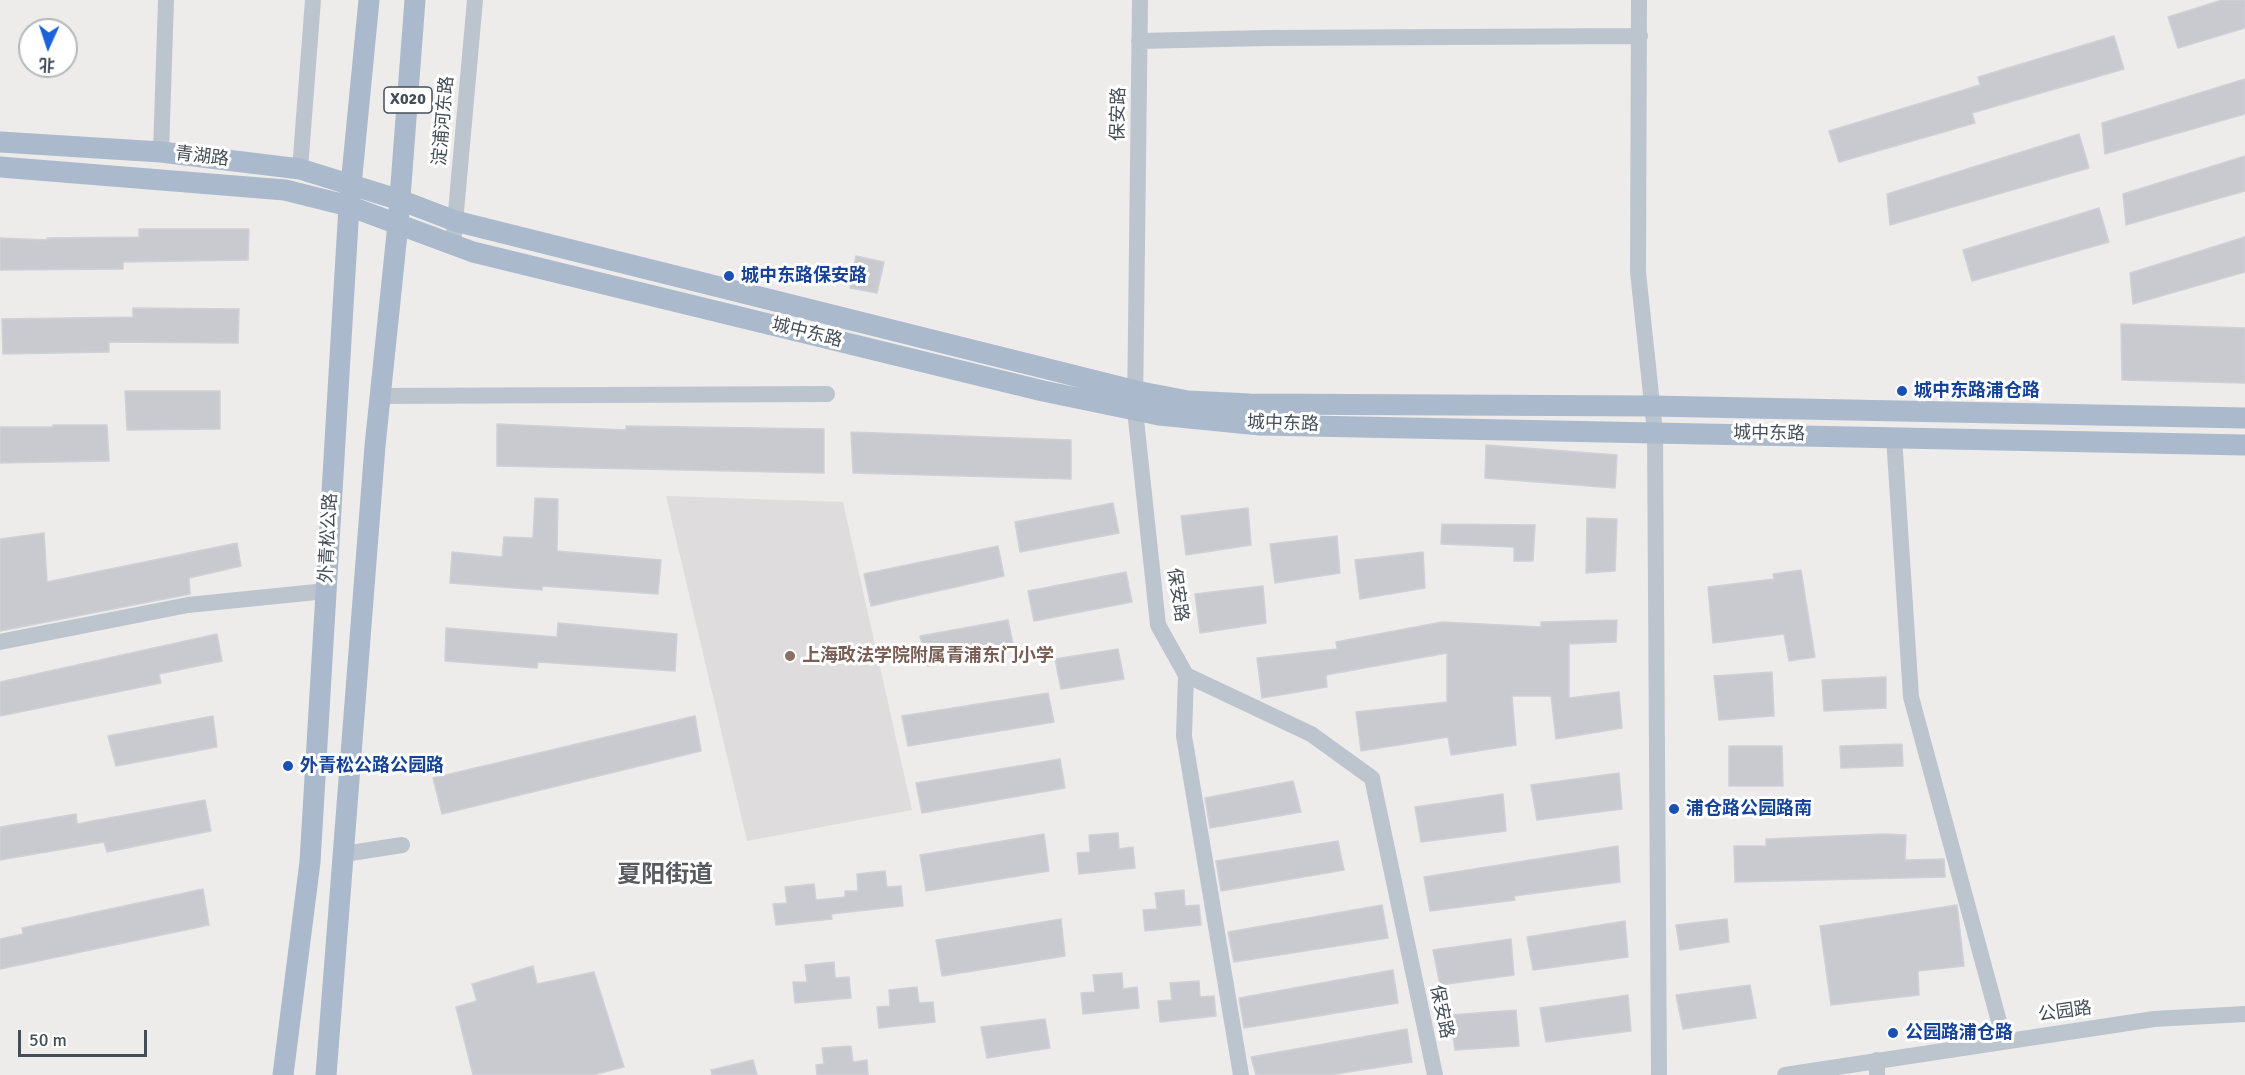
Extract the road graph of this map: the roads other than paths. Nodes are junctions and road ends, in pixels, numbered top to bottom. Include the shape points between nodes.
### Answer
1 (166, 0) edge
2 (313, 0) edge
3 (369, 0) edge
4 (415, 0) edge
5 (475, 0) edge
6 (1140, 0) edge
7 (1639, 0) edge
8 (1640, 36) junction
9 (1139, 41) junction
10 (0, 142) edge
11 (161, 152) junction
12 (0, 167) edge
13 (300, 169) junction
14 (350, 185) junction
15 (400, 200) junction
16 (348, 206) junction
17 (455, 221) junction
18 (398, 224) junction
19 (453, 245) junction
20 (827, 394) dead end
21 (381, 396) junction
22 (1135, 401) junction
23 (1652, 406) junction
24 (2245, 418) edge
25 (1655, 432) junction
26 (1894, 437) junction
27 (2245, 445) edge
28 (326, 591) junction
29 (0, 642) edge
30 (1186, 675) junction
31 (402, 845) dead end
32 (344, 854) junction
33 (2245, 1014) edge
34 (2004, 1040) junction
35 (1877, 1067) edge
36 (283, 1075) edge
37 (326, 1075) edge
38 (1241, 1075) edge
39 (1435, 1075) edge
40 (1659, 1075) edge
41 (1785, 1075) edge

1 - 11 street
2 - 13 street
3 - 14 main road, 外青松公路 / X020
4 - 15 main road, X020
5 - 17 street, 淀浦河东路
6 - 9 street, 保安路
7 - 8 street
8 - 9 street
8 - 23 street via 1638,272
9 - 22 street, 保安路
10 - 11 main road, 青湖路
11 - 13 main road, 青湖路
12 - 16 main road, 青湖路 via 285,190
13 - 14 main road, 青湖路
14 - 15 main road, 青湖路
14 - 16 main road, 外青松公路 / X020
15 - 17 main road, 城中东路
15 - 18 main road, X020
16 - 18 main road, 城中东路
16 - 28 main road, 外青松公路 / X020
17 - 19 street, 淀浦河东路
17 - 22 main road, 城中东路
18 - 19 main road, 城中东路
18 - 21 main road, X020
19 - 22 main road, 城中东路 via 1043,391
20 - 21 street
21 - 32 main road, X020
22 - 23 main road, 城中东路
22 - 25 main road, 城中东路 via 1159,415 1260,425
22 - 30 street, 保安路 via 1158,625
23 - 24 main road, 城中东路
23 - 25 street
25 - 26 main road, 城中东路
25 - 40 street
26 - 27 main road, 城中东路
26 - 34 street via 1911,697
28 - 29 street via 188,605
28 - 36 main road, 外青松公路 / X020 via 310,862
30 - 38 street via 1184,736
30 - 39 street, 保安路 via 1311,734 1372,778
31 - 32 street
32 - 37 main road, X020
33 - 34 street, 公园路 via 2154,1019
34 - 35 street, 公园路
35 - 41 street, 公园路

